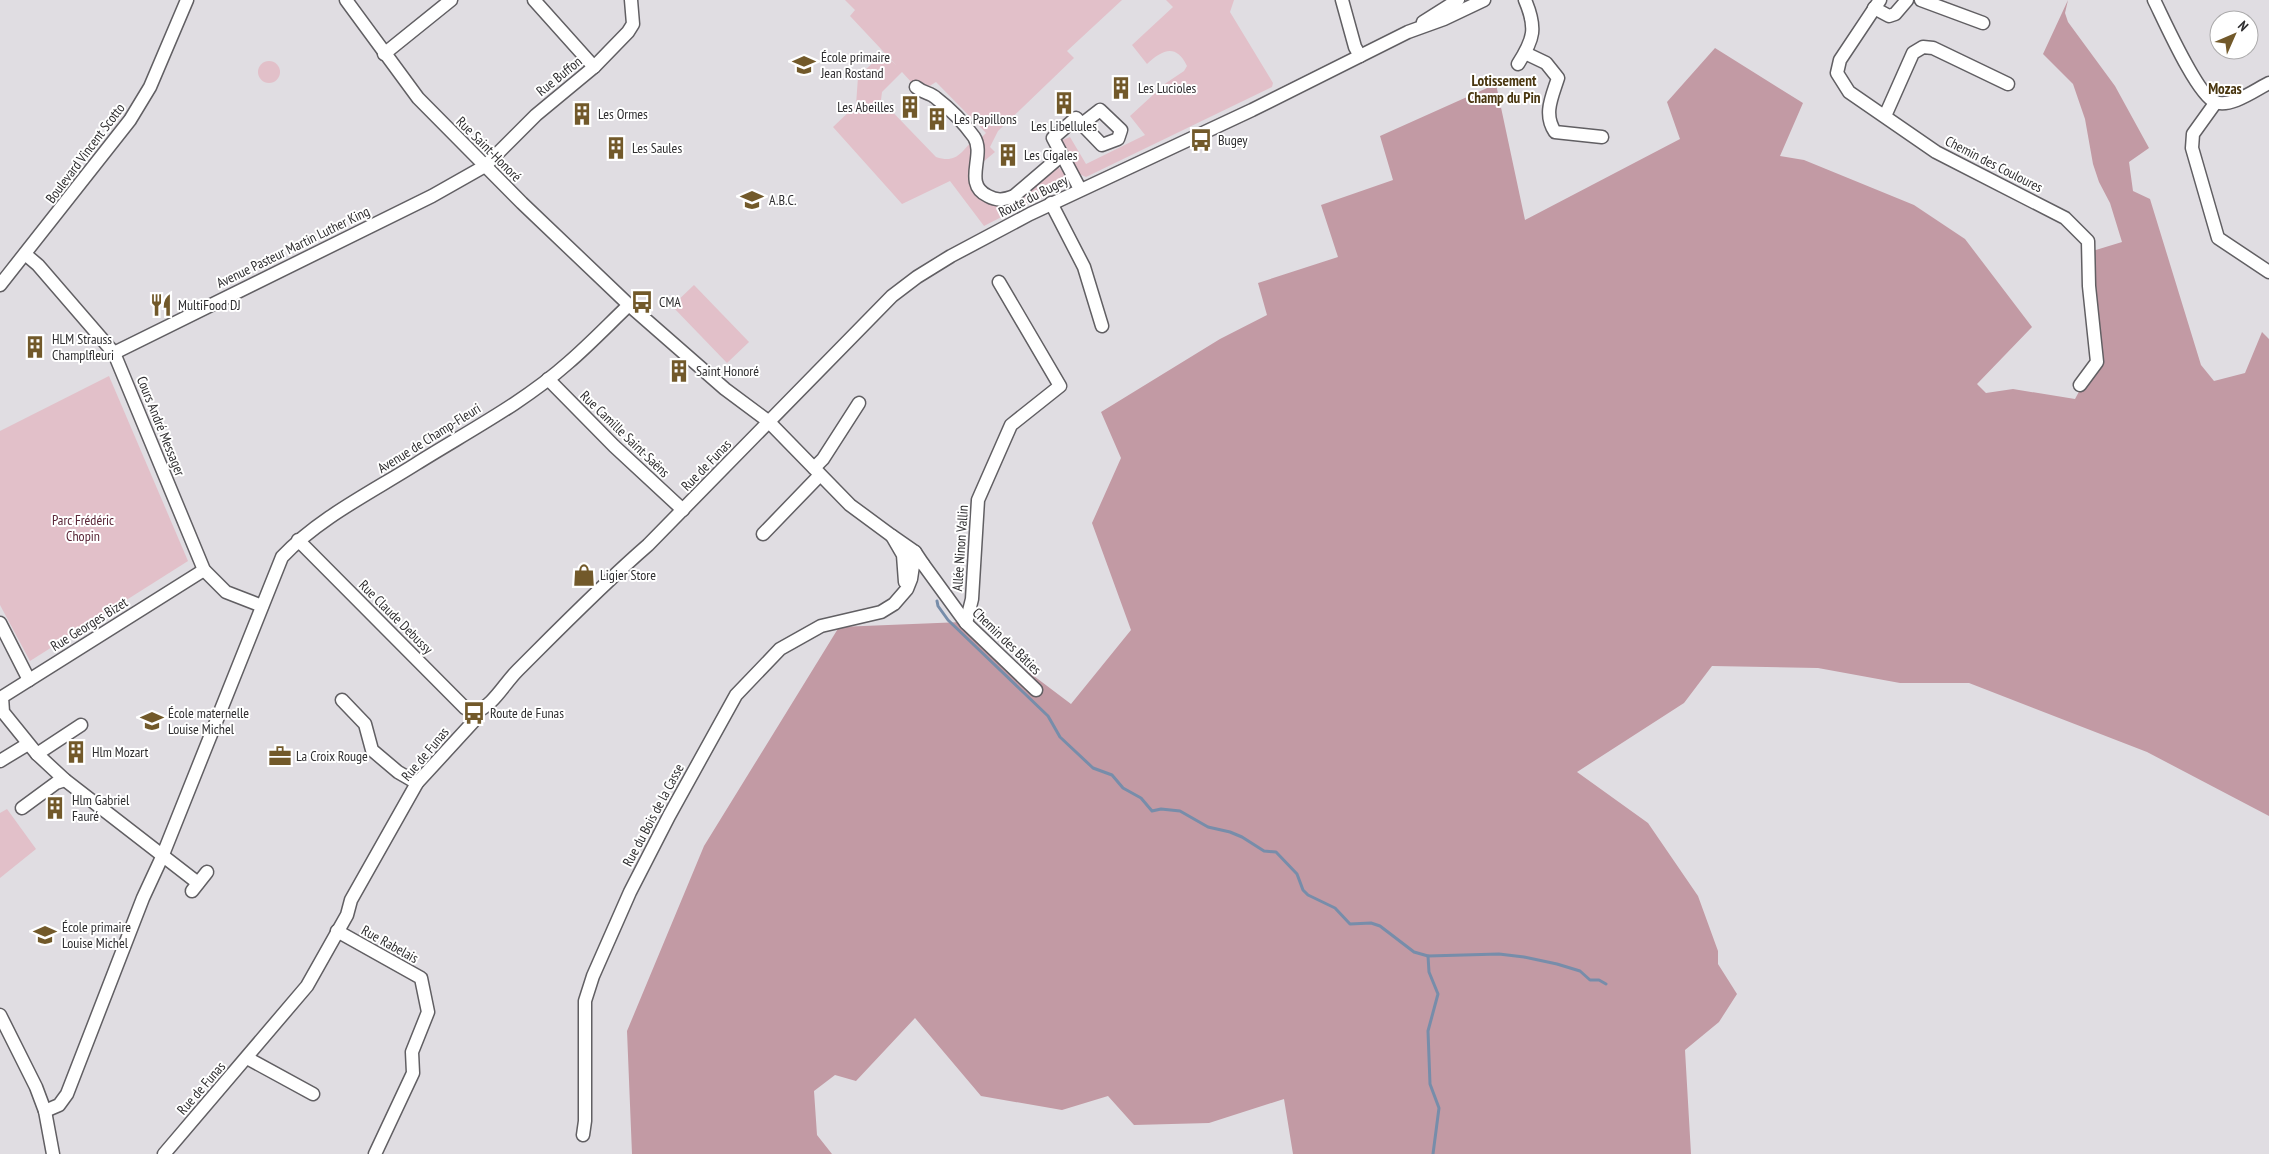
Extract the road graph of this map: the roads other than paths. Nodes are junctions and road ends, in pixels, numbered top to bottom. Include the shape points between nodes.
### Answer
1 (187, 0) edge
2 (346, 0) edge
3 (451, 0) edge
4 (534, 0) edge
5 (631, 0) edge
6 (1342, 0) edge
7 (1458, 0) edge
8 (1484, 0) edge
9 (1525, 0) edge
10 (1906, 0) edge
11 (1921, 0) edge
12 (2154, 0) edge
13 (1877, 4) edge
14 (1984, 23) dead end
15 (1408, 32) junction
16 (1525, 53) junction
17 (384, 54) junction
18 (1360, 56) junction
19 (1518, 64) dead end
20 (594, 67) junction
21 (2269, 83) edge
22 (2008, 84) dead end
23 (916, 87) dead end
24 (2216, 102) junction
25 (1885, 116) junction
26 (1082, 124) dead end
27 (1602, 137) dead end
28 (1062, 155) junction
29 (485, 166) junction
30 (1080, 189) junction
31 (1051, 203) junction
32 (25, 254) junction
33 (2269, 272) edge
34 (999, 282) dead end
35 (0, 285) edge
36 (629, 305) junction
37 (1102, 326) dead end
38 (114, 353) junction
39 (548, 379) junction
40 (2080, 385) dead end
41 (859, 403) dead end
42 (768, 422) junction
43 (817, 472) junction
44 (683, 510) junction
45 (763, 534) dead end
46 (298, 540) junction
47 (914, 558) junction
48 (204, 570) junction
49 (262, 606) junction
50 (0, 623) edge
51 (966, 623) junction
52 (29, 680) junction
53 (1036, 690) dead end
54 (342, 700) dead end
55 (474, 713) junction
56 (82, 725) dead end
57 (28, 744) junction
58 (37, 754) junction
59 (0, 761) edge
60 (65, 780) junction
61 (417, 783) junction
62 (22, 808) dead end
63 (162, 857) junction
64 (207, 872) dead end
65 (337, 931) junction
66 (0, 1015) edge
67 (247, 1058) junction
68 (313, 1094) dead end
69 (45, 1111) junction
70 (583, 1136) dead end
71 (53, 1154) edge
72 (164, 1154) edge
73 (375, 1154) edge

1 - 32 street, Boulevard Vincent Scotto via 150,87 130,120
2 - 17 street, Rue Saint-Honoré
3 - 17 street
4 - 20 street
5 - 20 street, Rue Buffon via 633,24
6 - 18 street
7 - 15 street, Route du Bugey
8 - 15 street, Route du Bugey
9 - 16 street via 1532,18 1532,40
10 - 13 street via 1890,16
11 - 14 street
12 - 24 street via 2194,77 2204,93
13 - 25 street, Chemin des Couloures via 1840,60 1836,72 1849,92
15 - 18 street, Route du Bugey
16 - 19 street
16 - 27 street via 1546,63 1558,78 1548,111 1549,123 1555,132
17 - 29 street, Rue Saint-Honoré via 418,98
18 - 30 street, Route du Bugey
20 - 29 street, Rue Buffon via 536,115
21 - 24 street via 2230,102
22 - 25 street via 1933,48 1923,47 1913,53
23 - 28 street via 935,96 975,138 978,152 975,180 984,195 998,200 1014,196
24 - 33 street via 2193,134 2192,148 2218,238
25 - 40 street, Chemin des Couloures via 1936,152 2065,218 2088,241 2097,362
26 - 28 street via 1076,118 1053,138
28 - 30 street
29 - 36 street, Rue Saint-Honoré
29 - 38 street, Avenue Pasteur Martin Luther King via 432,196
30 - 31 street, Route du Bugey
31 - 37 street via 1084,268
31 - 42 street, Route du Bugey via 966,247 892,296
32 - 35 street, Boulevard Vincent Scotto
32 - 38 street, Cours André Messager
34 - 51 street, Allée Ninon Vallin via 1060,386 1011,425 978,500 972,599
36 - 39 street, Avenue de Champ-Fleuri
36 - 42 street, Rue Saint-Honoré
38 - 48 street, Cours André Messager
39 - 44 street, Rue Camille Saint-Saëns
39 - 46 street, Avenue de Champ-Fleuri
41 - 43 street
42 - 43 street, Chemin des Bâties
42 - 44 street, Rue de Funas
43 - 45 street
43 - 47 street, Chemin des Bâties via 850,505 892,536
44 - 55 street, Rue de Funas via 487,704
46 - 49 street, Avenue de Champ-Fleuri via 282,557
46 - 55 street, Rue Claude Debussy via 465,708
47 - 51 street, Chemin des Bâties
47 - 70 street, Rue du Bois de la Casse via 907,589 894,604 881,612 821,626 780,649 736,695 630,892 593,976 585,1001
48 - 49 street, Cours André Messager via 226,592
48 - 52 street, Rue Georges Bizet
49 - 63 street, Avenue de Champ-Fleuri
50 - 52 street
51 - 53 street, Chemin des Bâties
52 - 57 street, Rue Georges Bizet via 2,697 3,712
54 - 61 street via 365,724 372,750
55 - 61 street, Rue de Funas via 473,722
56 - 58 street
57 - 58 street
57 - 59 street
58 - 60 street
60 - 62 street
60 - 63 street
61 - 65 street, Rue de Funas
63 - 64 street via 195,887
63 - 69 street, Avenue de Champ-Fleuri via 67,1094 60,1105
65 - 67 street, Rue de Funas via 307,986
65 - 73 street, Rue Rabelais via 421,978 428,1012 412,1052 413,1073
66 - 69 street
67 - 68 street
67 - 72 street, Rue de Funas
69 - 71 street

